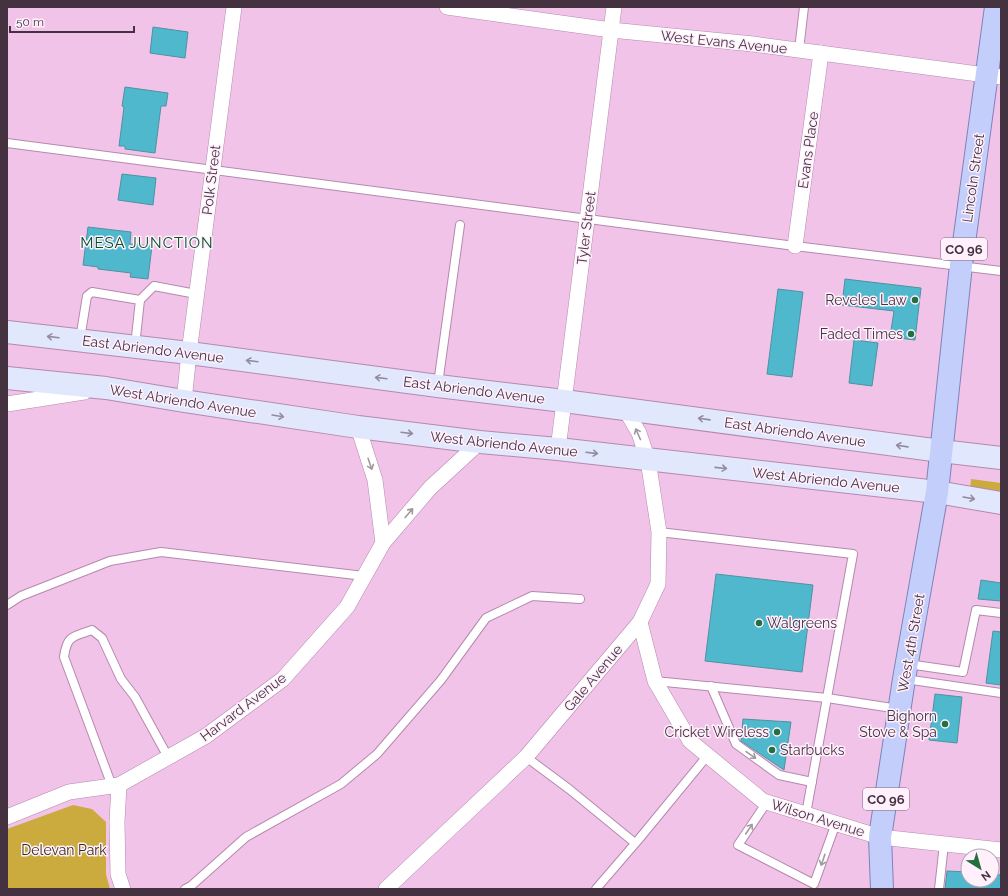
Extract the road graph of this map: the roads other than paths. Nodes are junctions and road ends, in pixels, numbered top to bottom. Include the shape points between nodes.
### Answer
1 (234, 7) edge
2 (447, 7) edge
3 (614, 7) edge
4 (804, 7) edge
5 (996, 7) edge
6 (611, 30) junction
7 (798, 50) junction
8 (821, 53) junction
9 (994, 76) edge
10 (7, 143) edge
11 (213, 170) junction
12 (587, 218) junction
13 (460, 225) dead end
14 (795, 246) junction
15 (962, 265) junction
16 (1001, 271) edge
17 (196, 294) junction
18 (140, 300) junction
19 (7, 332) edge
20 (80, 340) junction
21 (135, 347) junction
22 (189, 353) junction
23 (7, 378) edge
24 (438, 386) junction
25 (106, 388) junction
26 (564, 401) junction
27 (184, 402) junction
28 (7, 404) edge
29 (625, 409) junction
30 (358, 428) junction
31 (480, 442) junction
32 (558, 449) junction
33 (941, 451) junction
34 (1001, 458) edge
35 (648, 460) junction
36 (937, 492) junction
37 (1001, 503) edge
38 (659, 532) junction
39 (383, 543) junction
40 (364, 576) junction
41 (580, 599) dead end
42 (7, 605) edge
43 (1001, 613) edge
44 (640, 622) junction
45 (906, 672) junction
46 (655, 681) junction
47 (711, 686) junction
48 (1001, 693) edge
49 (827, 698) junction
50 (900, 709) junction
51 (708, 755) junction
52 (168, 757) junction
53 (526, 757) junction
54 (812, 782) junction
55 (116, 786) junction
56 (767, 802) junction
57 (806, 814) junction
58 (7, 817) edge
59 (836, 823) junction
60 (880, 837) junction
61 (635, 843) junction
62 (944, 844) junction
63 (1001, 850) edge
64 (123, 889) edge
65 (185, 889) edge
66 (386, 889) edge
67 (596, 889) edge
68 (882, 889) edge
69 (939, 889) edge

1 - 11 street, Polk Street
2 - 6 street, West Evans Avenue
3 - 6 street, Tyler Street
4 - 7 lane
5 - 9 main road, Lincoln Street / CO 96
6 - 7 street, West Evans Avenue
6 - 12 street, Tyler Street
7 - 8 street, West Evans Avenue
8 - 9 street, West Evans Avenue
8 - 14 street, Evans Place
9 - 15 main road, Lincoln Street / CO 96
10 - 11 lane
11 - 12 lane
11 - 17 street, Polk Street
12 - 14 lane
12 - 26 street, Tyler Street
13 - 24 lane
14 - 15 lane
15 - 16 lane
15 - 33 main road, Lincoln Street / CO 96
17 - 18 lane via 154,286
17 - 22 street, Polk Street
18 - 20 lane via 92,292 87,296
18 - 21 lane
20 -> 19 main road, East Abriendo Avenue
20 - 21 main road, East Abriendo Avenue
21 - 22 main road, East Abriendo Avenue
24 -> 22 main road, East Abriendo Avenue
22 - 27 street, Polk Street
23 - 25 main road, West Abriendo Avenue
24 - 26 main road, East Abriendo Avenue
25 - 27 main road, West Abriendo Avenue
25 - 28 street
26 - 29 main road, East Abriendo Avenue
26 - 32 street, Tyler Street
27 -> 30 main road, West Abriendo Avenue
33 -> 29 main road, East Abriendo Avenue
35 -> 29 street, Gale Avenue via 639,433
30 -> 31 main road, West Abriendo Avenue
30 -> 39 street via 375,480
31 - 32 main road, West Abriendo Avenue
39 -> 31 street, Harvard Avenue via 430,488
32 -> 35 main road, West Abriendo Avenue
33 - 34 main road
33 - 36 main road, Lincoln Street / CO 96
35 -> 36 main road, West Abriendo Avenue
35 - 38 street, Gale Avenue
36 -> 37 main road, West Abriendo Avenue
36 - 45 main road, West 4th Street / CO 96
38 - 44 street, Gale Avenue via 658,584
38 - 49 lane via 852,554
39 - 40 street, Harvard Avenue
40 - 42 lane via 161,552 110,560 21,596
40 - 52 street, Harvard Avenue via 347,607 284,679 206,736
41 - 65 lane via 532,596 486,618 440,680 377,754 341,784 246,837
43 - 45 lane via 976,610 963,672
44 - 46 street, Wilson Avenue
44 - 53 street, Gale Avenue
45 - 48 lane
45 - 50 main road, West 4th Street / CO 96
46 - 47 lane
46 - 51 street, Wilson Avenue via 690,741
47 - 49 lane
47 -> 54 lane via 736,744 779,775
49 - 50 lane
49 - 54 lane
50 - 60 main road, West 4th Street / CO 96
51 - 56 street, Wilson Avenue
51 - 61 lane
52 - 55 street, Harvard Avenue
52 - 55 lane via 135,697 121,679 102,638 92,630 72,637 65,647 64,657
53 - 61 lane
53 - 66 street, Gale Avenue
54 - 57 lane
55 - 58 street, Harvard Avenue via 69,792
55 - 64 street via 118,874
56 - 57 street, Wilson Avenue
59 -> 56 lane via 814,884 738,845
57 - 59 street, Wilson Avenue
59 - 60 street, Wilson Avenue
60 - 62 street, Wilson Avenue
60 - 68 main road, West 4th Street / CO 96
61 - 67 lane
62 - 63 street, Wilson Avenue
62 - 69 lane

